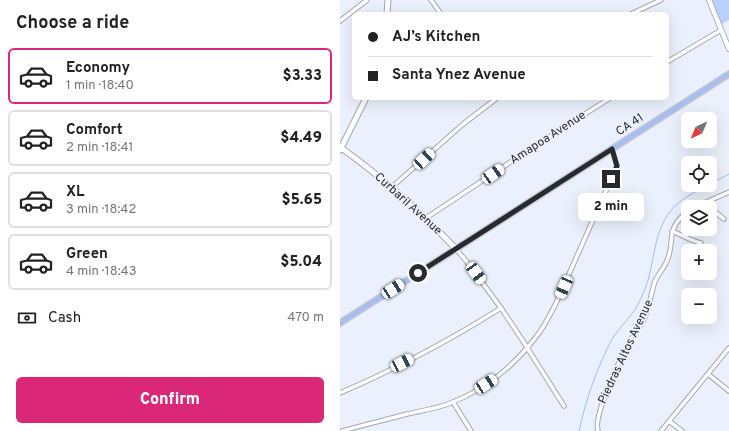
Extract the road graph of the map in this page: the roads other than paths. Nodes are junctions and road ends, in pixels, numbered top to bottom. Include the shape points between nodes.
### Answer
1 (367, 0) edge
2 (388, 0) edge
3 (431, 0) edge
4 (661, 0) edge
5 (709, 0) edge
6 (387, 12) edge
7 (440, 12) edge
8 (635, 12) edge
9 (340, 21) edge
10 (721, 30) junction
11 (729, 49) edge
12 (669, 61) edge
13 (729, 74) edge
14 (365, 100) edge
15 (494, 100) edge
16 (607, 100) edge
17 (340, 148) edge
18 (612, 149) junction
19 (392, 188) junction
20 (729, 192) edge
21 (710, 200) edge
22 (717, 214) edge
23 (426, 218) junction
24 (681, 219) edge
25 (724, 219) dead end
26 (672, 232) junction
27 (701, 243) dead end
28 (456, 249) junction
29 (501, 308) junction
30 (340, 323) edge
31 (527, 348) junction
32 (729, 348) edge
33 (708, 374) junction
34 (729, 391) edge
35 (340, 392) edge
36 (453, 402) junction
37 (564, 406) dead end
38 (669, 421) junction
39 (342, 431) edge
40 (471, 431) edge
41 (598, 431) edge
42 (661, 431) edge
43 (682, 431) edge

1 - 9 street
2 - 6 main road
3 - 7 street
4 - 8 street
5 - 10 street
10 - 11 street
10 - 12 street
13 - 18 main road, CA 41 / CA 41
14 - 17 main road
15 - 19 street via 462,124
16 - 23 street, Amapoa Avenue
17 - 19 main road, Curbaril Avenue
18 - 28 main road, CA 41 / CA 41
18 - 31 street via 617,166 558,301
19 - 23 main road, Curbaril Avenue
20 - 21 street
22 - 25 street
23 - 28 main road, Curbaril Avenue
24 - 26 street, Piedras Altos Avenue
26 - 27 street
26 - 41 street, Piedras Altos Avenue via 667,261 655,282 649,308 626,347 599,412 596,426
28 - 29 street, Curbaril Avenue
28 - 30 main road, CA 41 / CA 41
29 - 31 street, Curbaril Avenue
29 - 35 street via 457,336
31 - 36 street via 494,379
31 - 37 street, Curbaril Avenue
32 - 33 street
33 - 34 street
33 - 38 street
36 - 39 street
36 - 40 street
38 - 42 street
38 - 43 street

